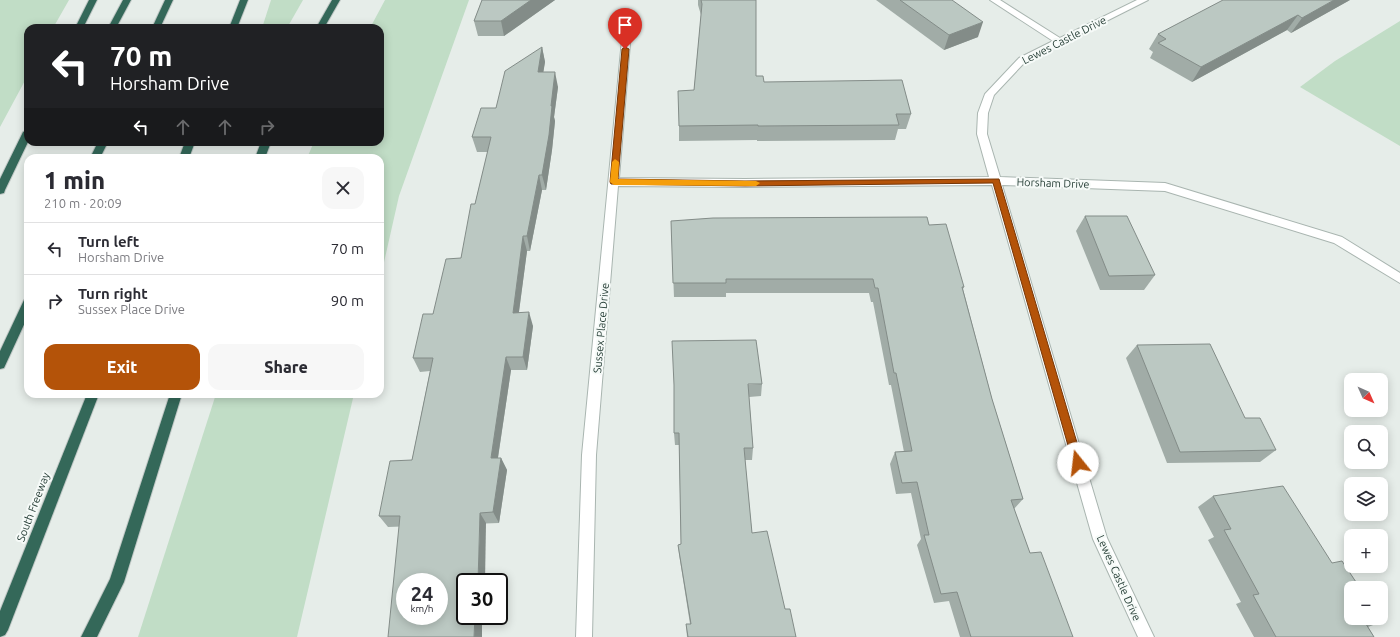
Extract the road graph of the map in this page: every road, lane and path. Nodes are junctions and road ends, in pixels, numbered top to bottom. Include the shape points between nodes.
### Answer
1 (93, 0) edge
2 (127, 0) edge
3 (169, 0) edge
4 (244, 0) edge
5 (336, 0) edge
6 (994, 0) edge
7 (1144, 0) edge
8 (628, 19) dead end
9 (81, 24) edge
10 (114, 24) edge
11 (158, 24) edge
12 (235, 24) edge
13 (322, 24) edge
14 (1058, 41) junction
15 (24, 140) edge
16 (996, 180) junction
17 (614, 182) junction
18 (0, 190) edge
19 (1400, 279) edge
20 (24, 312) edge
21 (0, 364) edge
22 (91, 398) edge
23 (175, 398) edge
24 (0, 630) edge
25 (89, 637) edge
26 (584, 637) edge
27 (1146, 637) edge

1 - 9 highway
2 - 10 highway
3 - 11 highway
4 - 12 highway
5 - 13 highway
6 - 14 street
7 - 14 street, Lewes Castle Drive
8 - 17 street, Sussex Place Drive
14 - 16 street, Lewes Castle Drive via 1022,60 990,94 983,113 982,134
15 - 18 highway
16 - 17 street, Horsham Drive via 745,184
16 - 19 street, Horsham Drive via 1165,187 1338,240
16 - 27 street, Lewes Castle Drive via 1100,539
17 - 26 street, Sussex Place Drive via 589,455
20 - 21 highway
22 - 24 highway, South Freeway
23 - 25 highway via 117,582

